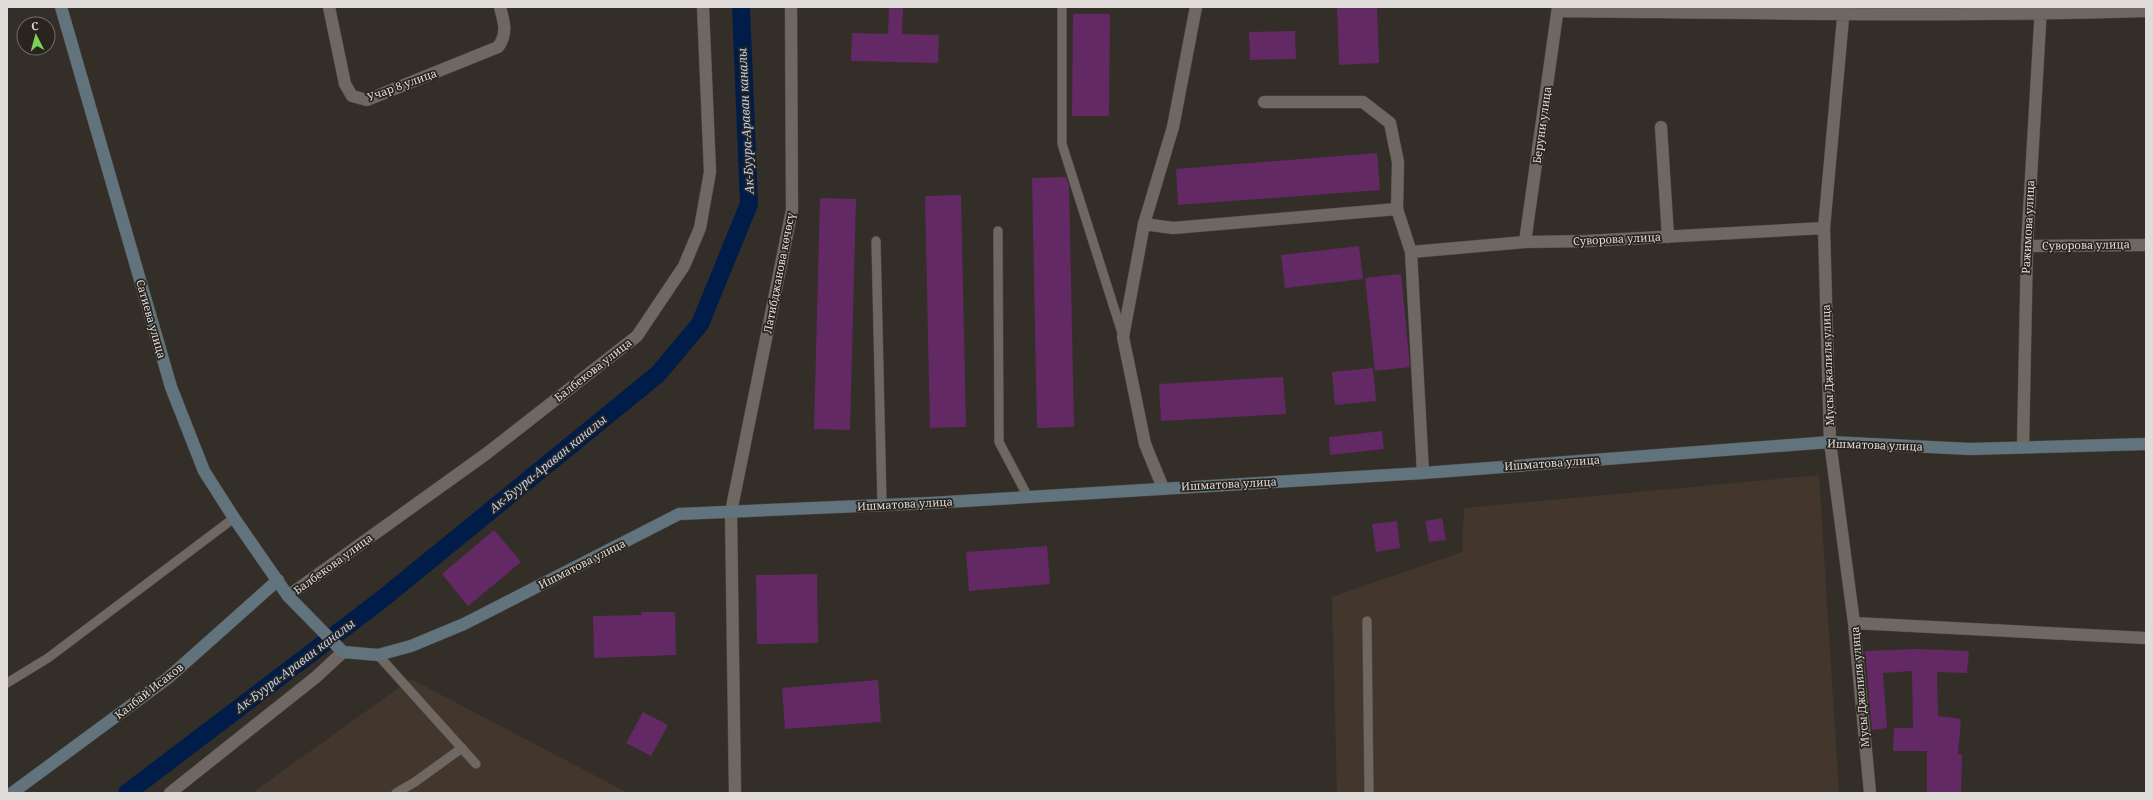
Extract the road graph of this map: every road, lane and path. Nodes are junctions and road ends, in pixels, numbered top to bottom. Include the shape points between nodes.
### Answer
1 (61, 7) edge
2 (329, 7) edge
3 (500, 7) edge
4 (703, 7) edge
5 (791, 7) edge
6 (1062, 7) edge
7 (1196, 7) edge
8 (1558, 9) edge
9 (2128, 9) edge
10 (1843, 11) edge
11 (2040, 11) edge
12 (2146, 11) edge
13 (1264, 102) dead end
14 (1661, 127) dead end
15 (1398, 209) junction
16 (1144, 224) junction
17 (1824, 228) junction
18 (998, 231) dead end
19 (1668, 236) junction
20 (876, 241) dead end
21 (1525, 242) junction
22 (2146, 245) edge
23 (2027, 246) junction
24 (1411, 252) junction
25 (1123, 337) junction
26 (1830, 442) junction
27 (2146, 444) edge
28 (2023, 447) junction
29 (1423, 473) junction
30 (1163, 488) junction
31 (1028, 496) junction
32 (882, 505) junction
33 (732, 512) junction
34 (234, 518) junction
35 (278, 580) junction
36 (288, 596) junction
37 (1367, 621) dead end
38 (1854, 623) junction
39 (2146, 638) edge
40 (343, 652) junction
41 (378, 655) junction
42 (7, 683) edge
43 (462, 748) junction
44 (476, 764) dead end
45 (12, 793) edge
46 (170, 793) edge
47 (396, 793) edge
48 (735, 793) edge
49 (1369, 793) edge
50 (1870, 793) edge

1 - 34 main road, Сатиева улица via 171,387 204,471
2 - 3 street, Учар 8 улица via 346,84 352,96 367,100 498,47 504,39 505,27
4 - 36 street, Балбекова улица via 710,172 700,228 684,266 637,336 486,454
5 - 33 street, Латибджанова көчөсү via 792,210
6 - 25 lane via 1062,144
7 - 16 street via 1172,127
8 - 10 street
8 - 21 street, Беруни улица
9 - 11 street
9 - 12 street
10 - 11 street
10 - 17 street, Мусы Джалиля улица
11 - 23 street, Ражимова улица
13 - 15 street via 1364,102 1380,114 1390,123 1398,162
14 - 19 street
15 - 16 street via 1173,228
15 - 24 street
16 - 25 street
17 - 19 street, Суворова улица
17 - 26 street, Мусы Джалиля улица
18 - 31 lane via 999,442
19 - 21 street, Суворова улица
20 - 32 lane
21 - 24 street, Суворова улица
22 - 23 street, Суворова улица
23 - 28 street, Ражимова улица
24 - 29 street
25 - 30 street via 1145,444
26 - 28 main road, Ишматова улица via 1970,449
26 - 29 main road, Ишматова улица
26 - 38 street, Мусы Джалиля улица
27 - 28 main road, Ишматова улица
29 - 30 main road, Ишматова улица
30 - 31 main road, Ишматова улица
31 - 32 main road, Ишматова улица
32 - 33 main road, Ишматова улица
33 - 41 main road, Ишматова улица via 679,514 464,624 411,646
33 - 48 street, Латибджанова көчөсү
34 - 35 main road, Сатиева улица
34 - 42 lane via 48,658
35 - 36 main road, Сатиева улица
35 - 45 main road, Калбай Исаков via 168,678
36 - 40 main road, Сатиева улица
37 - 49 lane
38 - 39 street
38 - 50 street, Мусы Джалиля улица
40 - 41 main road, Ишматова улица
40 - 46 street via 316,677
41 - 43 lane
43 - 44 lane
43 - 47 lane

